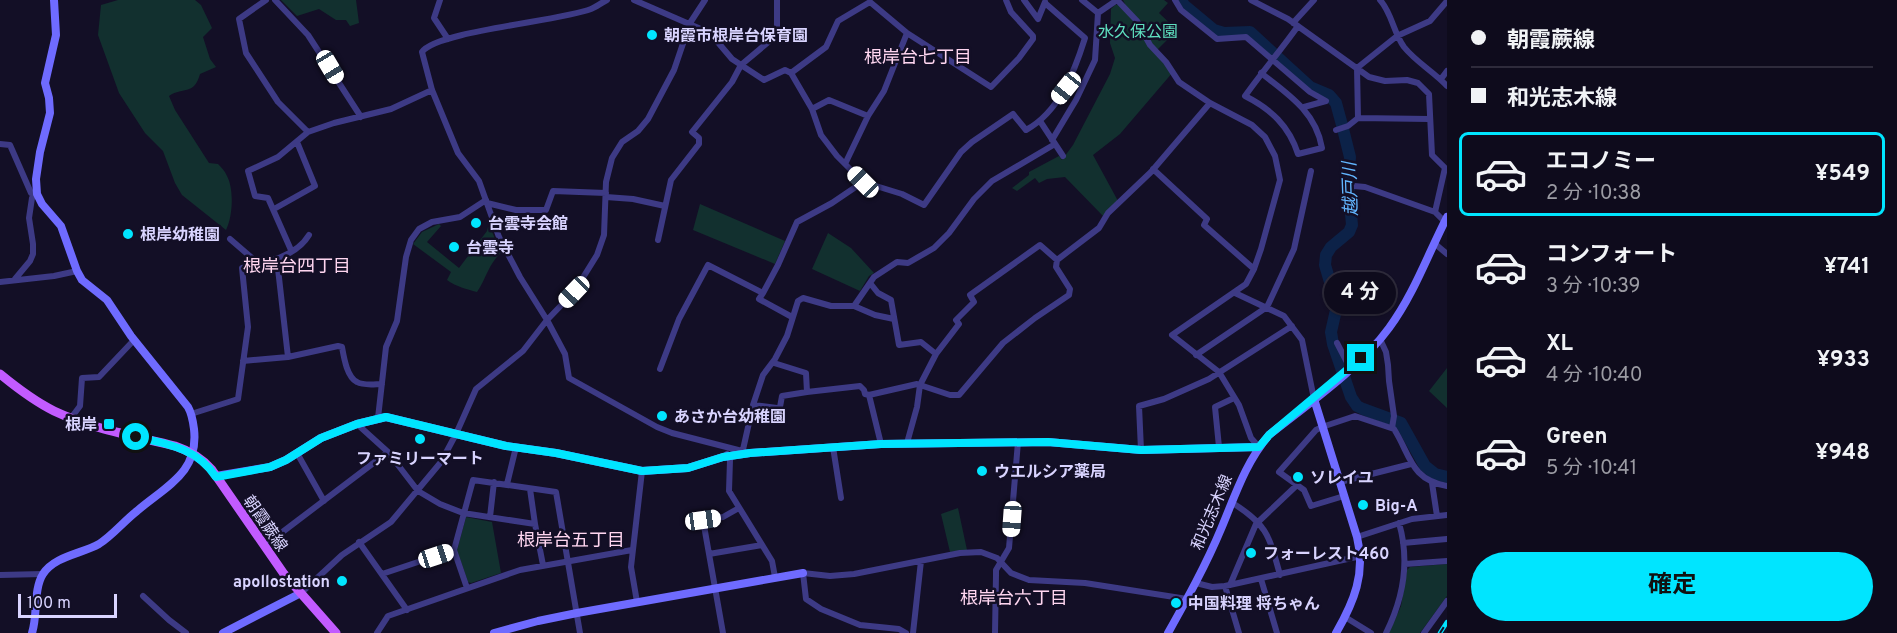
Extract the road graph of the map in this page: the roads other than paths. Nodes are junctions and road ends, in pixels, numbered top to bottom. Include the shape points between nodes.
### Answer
1 (54, 0) edge
2 (266, 0) edge
3 (275, 0) edge
4 (440, 0) edge
5 (606, 0) edge
6 (634, 0) edge
7 (705, 0) edge
8 (777, 0) edge
9 (1006, 0) edge
10 (1024, 0) edge
11 (1082, 0) edge
12 (1117, 0) edge
13 (1175, 0) edge
14 (1251, 0) edge
15 (1314, 0) edge
16 (1380, 0) edge
17 (1447, 1) edge
18 (1045, 2) edge
19 (860, 3) edge
20 (1098, 13) junction
21 (690, 23) junction
22 (1295, 24) junction
23 (906, 33) junction
24 (1397, 36) junction
25 (448, 39) junction
26 (1273, 60) junction
27 (741, 65) junction
28 (1357, 68) junction
29 (1447, 71) edge
30 (791, 73) junction
31 (1261, 73) junction
32 (1441, 79) junction
33 (1447, 86) edge
34 (432, 90) junction
35 (1210, 103) junction
36 (1304, 107) junction
37 (812, 109) junction
38 (868, 116) junction
39 (361, 117) junction
40 (1358, 118) junction
41 (1429, 119) junction
42 (1040, 121) junction
43 (1337, 129) dead end
44 (308, 132) junction
45 (297, 141) junction
46 (1054, 142) junction
47 (0, 144) edge
48 (1063, 156) dead end
49 (845, 164) junction
50 (1446, 168) edge
51 (1154, 169) junction
52 (1311, 171) dead end
53 (863, 182) junction
54 (1354, 186) dead end
55 (37, 194) junction
56 (606, 195) junction
57 (487, 202) junction
58 (665, 207) junction
59 (274, 209) junction
60 (1435, 212) junction
61 (1446, 220) edge
62 (309, 235) dead end
63 (230, 239) dead end
64 (658, 240) dead end
65 (1434, 243) junction
66 (291, 250) junction
67 (1447, 254) edge
68 (277, 260) junction
69 (1057, 260) junction
70 (260, 264) junction
71 (1254, 269) junction
72 (77, 271) junction
73 (15, 279) junction
74 (0, 282) edge
75 (870, 283) junction
76 (763, 293) junction
77 (1235, 293) junction
78 (854, 306) junction
79 (1267, 307) junction
80 (792, 317) junction
81 (894, 319) junction
82 (547, 320) junction
83 (1292, 326) junction
84 (1380, 339) junction
85 (134, 340) junction
86 (1337, 343) dead end
87 (936, 354) junction
88 (1196, 354) junction
89 (288, 357) junction
90 (243, 361) junction
91 (774, 363) junction
92 (660, 369) dead end
93 (1220, 372) junction
94 (1346, 372) junction
95 (0, 374) edge
96 (382, 384) junction
97 (920, 384) junction
98 (807, 392) junction
99 (869, 395) junction
100 (1234, 398) junction
101 (1314, 399) junction
102 (753, 405) junction
103 (191, 414) junction
104 (71, 418) junction
105 (378, 418) junction
106 (1393, 422) junction
107 (357, 424) junction
108 (1322, 426) junction
109 (456, 434) junction
110 (1018, 442) junction
111 (907, 443) junction
112 (881, 444) junction
113 (516, 447) junction
114 (833, 447) junction
115 (1219, 447) junction
116 (1259, 447) junction
117 (1141, 450) junction
118 (388, 452) junction
119 (728, 452) junction
120 (297, 453) junction
121 (742, 453) junction
122 (194, 454) junction
123 (1411, 464) junction
124 (642, 471) junction
125 (216, 477) junction
126 (494, 482) junction
127 (1340, 482) junction
128 (1432, 483) junction
129 (507, 484) junction
130 (1297, 485) junction
131 (1447, 486) edge
132 (530, 489) junction
133 (418, 491) junction
134 (1344, 496) junction
135 (841, 498) dead end
136 (324, 501) junction
137 (1231, 502) junction
138 (739, 508) junction
139 (463, 513) junction
140 (1447, 515) edge
141 (1437, 516) junction
142 (490, 517) junction
143 (1258, 521) junction
144 (1399, 523) junction
145 (535, 524) junction
146 (1357, 537) junction
147 (1447, 539) edge
148 (358, 542) junction
149 (1403, 543) junction
150 (762, 545) junction
151 (264, 546) junction
152 (454, 550) junction
153 (632, 550) junction
154 (710, 554) junction
155 (1361, 556) junction
156 (567, 561) junction
157 (921, 561) junction
158 (1001, 561) junction
159 (1447, 561) edge
160 (1405, 564) junction
161 (543, 565) junction
162 (803, 573) junction
163 (43, 574) junction
164 (382, 574) junction
165 (0, 575) edge
166 (1280, 575) junction
167 (775, 577) junction
168 (1262, 579) junction
169 (1196, 583) junction
170 (1227, 585) junction
171 (467, 588) junction
172 (715, 589) junction
173 (301, 593) junction
174 (143, 596) dead end
175 (1187, 599) junction
176 (1447, 601) edge
177 (637, 602) junction
178 (407, 610) junction
179 (577, 613) junction
180 (1345, 617) junction
181 (860, 625) junction
182 (33, 633) edge
183 (186, 633) edge
184 (223, 633) edge
185 (336, 633) edge
186 (377, 633) edge
187 (494, 633) edge
188 (580, 633) edge
189 (723, 633) edge
190 (859, 633) edge
191 (906, 633) edge
192 (913, 633) edge
193 (995, 633) edge
194 (1168, 633) edge
195 (1239, 633) edge
196 (1277, 633) edge
197 (1336, 633) edge
198 (1371, 633) edge
199 (1386, 633) edge
200 (1424, 633) edge

1 - 55 street via 56,35 45,83 50,113 40,152
2 - 44 street via 239,19 246,53 278,102
3 - 39 street via 308,35
4 - 25 street via 434,18
5 - 25 street via 590,9
6 - 21 street
7 - 21 street
8 - 27 street via 777,27 772,39
9 - 23 street via 1033,39 991,87
10 - 18 street via 1038,19
11 - 20 street
12 - 20 street
12 - 35 street via 1137,21 1179,82
13 - 26 street via 1181,10 1217,39 1245,37
14 - 22 street
15 - 22 street
16 - 24 street
17 - 24 street via 1430,21
18 - 42 street via 1085,38 1066,88
19 - 23 street via 870,2
19 - 30 street via 838,21 826,47
20 - 46 street via 1095,60
21 - 27 street via 710,33
21 - 56 street via 674,70 648,118 622,142 612,158
22 - 26 street
22 - 28 street
23 - 38 street via 884,91
24 - 28 street
24 - 32 street via 1406,50
25 - 34 street via 426,46 422,52
26 - 31 street
26 - 36 street via 1310,92 1326,100
27 - 30 street via 764,80 785,70
27 - 58 street via 692,132 699,138 699,144 671,180
28 - 40 street
28 - 41 street via 1385,81 1418,83 1429,94
29 - 32 street
30 - 37 street
31 - 36 street
31 - 36 street via 1245,96 1279,119 1298,154 1322,148
32 - 33 street
34 - 39 street via 391,109
34 - 57 street via 458,153 479,181
35 - 51 street
35 - 71 street via 1258,130 1275,156 1280,180
37 - 38 street via 829,100
37 - 49 street via 821,135
38 - 49 street
39 - 44 street
40 - 41 street
40 - 43 street
41 - 50 street via 1432,155
42 - 46 street
42 - 53 street via 1026,130 1013,114 972,142 924,205
44 - 45 street
45 - 59 street via 315,186
45 - 59 street via 278,157 248,171 255,196 268,198
46 - 48 street
46 - 75 street via 992,181 934,248 909,263 897,262
47 - 55 street via 10,146 31,193
49 - 53 street
50 - 60 street
51 - 69 street via 1108,213 1099,228
51 - 71 street via 1207,219 1204,225
52 - 79 street via 1294,249
53 - 76 street via 797,222
54 - 60 street
55 - 72 street via 58,220
55 - 73 street via 32,198 30,219 33,254
56 - 57 street via 553,191 546,210 516,210
56 - 58 street
56 - 82 street via 604,236 597,255 574,292
57 - 82 street via 499,237
57 - 96 street via 460,217 432,222 411,240 397,321 386,347
58 - 64 street
59 - 66 street
60 - 61 street
61 - 65 street, 和光志木線
62 - 66 street
63 - 70 street
65 - 67 street
65 - 84 street, 和光志木線 via 1407,300
66 - 68 street
68 - 70 street
68 - 89 street
69 - 87 street via 1040,245 970,295 974,302 956,320 959,324
69 - 97 street via 1056,267 1070,289 1069,296 1003,343 959,395
70 - 90 street via 242,268 248,327
71 - 77 street via 1246,285
72 - 73 street
72 - 85 street via 84,283 107,300
73 - 74 street
75 - 78 street
75 - 81 street via 891,300
76 - 80 street via 759,299
76 - 92 street via 708,265 679,319
77 - 79 street
77 - 88 street via 1172,334
78 - 80 street via 831,306 803,298
78 - 81 street
79 - 83 street via 1284,316
79 - 88 street
80 - 91 street
81 - 87 street via 899,345 921,342
82 - 109 street via 523,351 476,388
82 - 119 street via 565,354 569,378 657,427
83 - 93 street
83 - 101 street via 1302,340
84 - 94 street, 和光志木線
84 - 106 street via 1386,352
85 - 103 street
85 - 104 street via 99,377 82,378 80,406
86 - 94 street
87 - 97 street
88 - 93 street
89 - 90 street
89 - 96 street via 342,347 344,362 355,381
90 - 103 street via 238,399
91 - 98 street via 806,373
91 - 102 street via 763,375
93 - 100 street
93 - 117 street via 1164,399 1139,406
94 - 101 street, 和光志木線
95 - 104 main road, 朝霞蕨線
96 - 105 street
97 - 99 street
97 - 111 street
98 - 99 street via 860,386
98 - 102 street via 782,396 777,408
99 - 112 street
100 - 115 street via 1215,407
100 - 116 street via 1251,438
101 - 108 street
101 - 116 street, 和光志木線
102 - 121 street
103 - 122 street
104 - 122 main road, 朝霞蕨線
105 - 107 street
105 - 109 street via 393,418
106 - 108 street via 1355,416
106 - 123 street
107 - 118 street
107 - 120 street via 321,438
108 - 127 street
108 - 130 street via 1279,472
109 - 113 street
109 - 133 street via 441,462
110 - 111 street
110 - 117 street
110 - 158 street via 1010,542
111 - 112 street
112 - 114 street
113 - 124 street
113 - 129 street
114 - 121 street
114 - 135 street
115 - 116 street
115 - 117 street
116 - 137 street, 和光志木線
118 - 133 street
118 - 136 street
119 - 121 street
119 - 124 street via 688,468
119 - 138 street via 729,491
120 - 125 street via 270,467
120 - 136 street
122 - 125 main road, 朝霞蕨線
122 - 163 street via 173,482 113,534 58,561
123 - 127 street
123 - 128 street
124 - 153 street
125 - 151 main road, 朝霞蕨線
126 - 129 street
126 - 139 street via 473,480
126 - 142 street
127 - 134 street
128 - 131 street
128 - 141 street
129 - 132 street
130 - 134 street via 1304,490 1311,506
130 - 143 street
132 - 145 street
132 - 156 street via 556,492
133 - 139 street
133 - 148 street via 391,522
134 - 146 street
136 - 151 street
137 - 143 street
137 - 169 street, 和光志木線
138 - 150 street
138 - 154 street via 723,517 703,520
139 - 142 street
139 - 152 street
140 - 141 street
141 - 144 street
142 - 145 street
143 - 166 street
143 - 170 street
144 - 146 street
144 - 149 street
145 - 161 street
146 - 155 street
147 - 149 street
148 - 164 street
148 - 173 street
149 - 160 street
150 - 154 street
150 - 167 street via 772,561
151 - 173 main road, 朝霞蕨線
152 - 164 street
152 - 171 street
153 - 156 street
153 - 177 street
154 - 172 street
155 - 166 street
155 - 180 street via 1358,588
156 - 161 street
156 - 179 street
157 - 158 street via 975,552
157 - 162 street via 854,574
157 - 192 street
158 - 175 street via 1011,573 1029,580 1085,583
158 - 193 street via 996,574
159 - 160 street
160 - 199 street via 1397,607
161 - 171 street
162 - 167 street
162 - 181 street via 806,599
163 - 165 street
163 - 182 street
164 - 178 street
166 - 168 street
167 - 172 street
168 - 170 street
168 - 196 street
169 - 170 street
169 - 175 street, 和光志木線
170 - 195 street
171 - 178 street
172 - 177 street
172 - 189 street
173 - 184 street
173 - 185 main road, 朝霞蕨線
174 - 183 street
175 - 194 street, 和光志木線
176 - 200 street
177 - 179 street
178 - 186 street via 388,616
179 - 187 street
179 - 188 street
180 - 197 street
180 - 198 street
181 - 190 street
181 - 191 street

